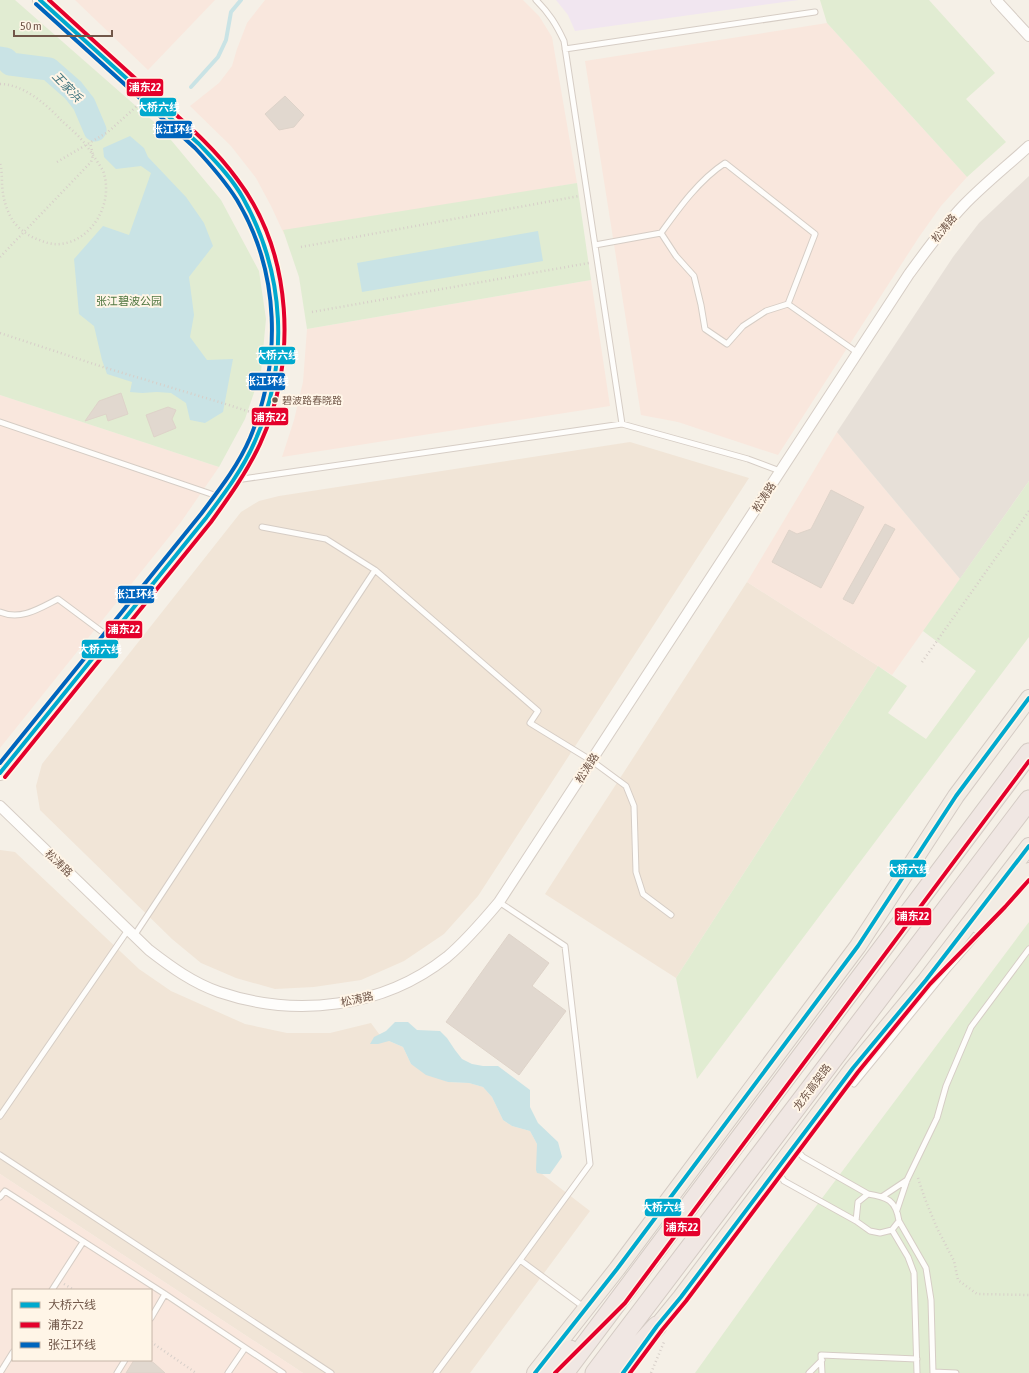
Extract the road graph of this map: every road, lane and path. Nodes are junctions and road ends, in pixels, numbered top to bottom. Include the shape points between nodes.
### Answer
1 (40, 0) edge
2 (536, 0) edge
3 (996, 0) edge
4 (815, 12) dead end
5 (1029, 36) edge
6 (565, 49) junction
7 (0, 84) edge
8 (147, 97) junction
9 (90, 142) junction
10 (85, 145) junction
11 (1029, 146) edge
12 (93, 155) junction
13 (57, 162) dead end
14 (0, 163) edge
15 (587, 194) junction
16 (24, 232) junction
17 (661, 233) junction
18 (595, 245) junction
19 (301, 247) dead end
20 (0, 257) edge
21 (597, 262) junction
22 (788, 304) junction
23 (312, 312) dead end
24 (0, 333) edge
25 (858, 353) junction
26 (264, 417) junction
27 (0, 422) edge
28 (622, 424) junction
29 (780, 471) junction
30 (233, 481) junction
31 (221, 497) junction
32 (1029, 511) edge
33 (262, 527) dead end
34 (375, 570) junction
35 (0, 612) edge
36 (109, 638) junction
37 (922, 662) dead end
38 (1029, 698) edge
39 (1029, 751) edge
40 (592, 761) junction
41 (0, 773) edge
42 (1029, 800) edge
43 (0, 806) edge
44 (1029, 846) edge
45 (1029, 871) edge
46 (1029, 877) edge
47 (499, 902) junction
48 (671, 915) dead end
49 (131, 933) junction
50 (1029, 949) edge
51 (926, 980) junction
52 (854, 1084) dead end
53 (0, 1116) edge
54 (794, 1147) junction
55 (0, 1155) edge
56 (776, 1170) junction
57 (911, 1171) junction
58 (907, 1180) junction
59 (868, 1194) junction
60 (883, 1196) junction
61 (0, 1197) edge
62 (897, 1210) junction
63 (856, 1221) junction
64 (899, 1221) junction
65 (892, 1230) junction
66 (83, 1242) junction
67 (520, 1260) junction
68 (53, 1289) edge
69 (165, 1294) junction
70 (1029, 1294) edge
71 (620, 1300) junction
72 (586, 1308) junction
73 (152, 1316) edge
74 (657, 1326) junction
75 (152, 1343) edge
76 (244, 1348) junction
77 (12, 1354) edge
78 (917, 1359) junction
79 (822, 1360) junction
80 (124, 1361) edge
81 (0, 1373) edge
82 (117, 1373) edge
83 (196, 1373) edge
84 (228, 1373) edge
85 (283, 1373) edge
86 (331, 1373) edge
87 (436, 1373) edge
88 (535, 1373) edge
89 (547, 1373) edge
90 (564, 1373) edge
91 (595, 1373) edge
92 (614, 1373) edge
93 (623, 1373) edge
94 (809, 1373) edge
95 (822, 1373) edge
96 (917, 1373) edge
97 (933, 1373) edge
98 (956, 1373) edge

1 - 8 street
2 - 6 lane via 556,23
3 - 5 street
4 - 6 lane
6 - 15 lane
7 - 10 path via 6,84 35,97
8 - 9 path via 108,132
8 - 26 street via 221,167 242,197 267,250 274,276 279,324 275,372
9 - 10 path
9 - 12 path
10 - 12 path
10 - 13 path
11 - 25 street, 松涛路 via 962,207 946,226 909,274
12 - 16 path via 90,162
12 - 16 path via 104,173 107,188 105,204 97,220 86,233 75,241 59,244 44,242
14 - 16 path via 3,173 2,192 7,207 14,222
15 - 18 lane
15 - 19 path
16 - 20 path
17 - 18 lane
17 - 22 lane via 676,256 694,276 705,329 727,344 743,326 766,311
17 - 22 lane via 712,171 725,163 815,234
18 - 21 lane
21 - 23 path
21 - 28 lane
22 - 25 lane
24 - 26 path
25 - 29 street, 松涛路
26 - 30 street via 250,452
27 - 31 lane
28 - 29 lane via 748,459
28 - 30 lane
29 - 40 street, 松涛路
30 - 31 street
31 - 36 street
32 - 37 path
33 - 34 lane via 326,539
34 - 40 lane via 538,711 530,723
34 - 49 lane
35 - 36 lane via 20,616 58,599
36 - 41 street
38 - 72 main road via 956,796 858,946
39 - 71 highway
40 - 47 street, 松涛路
40 - 48 lane via 626,786 634,806 636,872 643,894
42 - 91 highway, 龙东高架路
43 - 49 street, 松涛路
44 - 51 main road
45 - 51 main road
46 - 52 lane via 948,969
47 - 49 street, 松涛路 via 474,932 447,957 417,977 386,992 349,1002 315,1007 249,1001 218,992 171,967
47 - 67 lane via 565,946 590,1164
49 - 53 lane
50 - 57 lane via 971,1026 946,1086 937,1118
51 - 54 main road via 853,1068
54 - 56 main road
54 - 59 lane via 803,1157
55 - 86 lane
56 - 63 lane via 784,1181
56 - 74 main road
57 - 58 lane
57 - 70 path via 918,1176 937,1228 954,1261 958,1280 977,1294
58 - 60 lane
58 - 62 lane
59 - 60 lane
59 - 63 lane via 858,1202
60 - 62 lane via 889,1199
61 - 66 lane via 5,1191
62 - 64 lane
63 - 65 lane via 870,1231 880,1233
64 - 65 lane
64 - 97 lane via 926,1268 931,1300
65 - 78 lane via 914,1273
66 - 68 lane
66 - 69 lane
67 - 72 lane
67 - 87 lane
69 - 73 lane
69 - 76 lane
71 - 89 highway
71 - 90 highway
72 - 88 main road
74 - 92 highway
74 - 93 main road
75 - 83 path
76 - 84 lane
76 - 85 lane
77 - 81 lane
78 - 79 lane via 821,1355
78 - 96 lane
79 - 94 lane
79 - 95 lane
80 - 82 lane
97 - 98 lane

